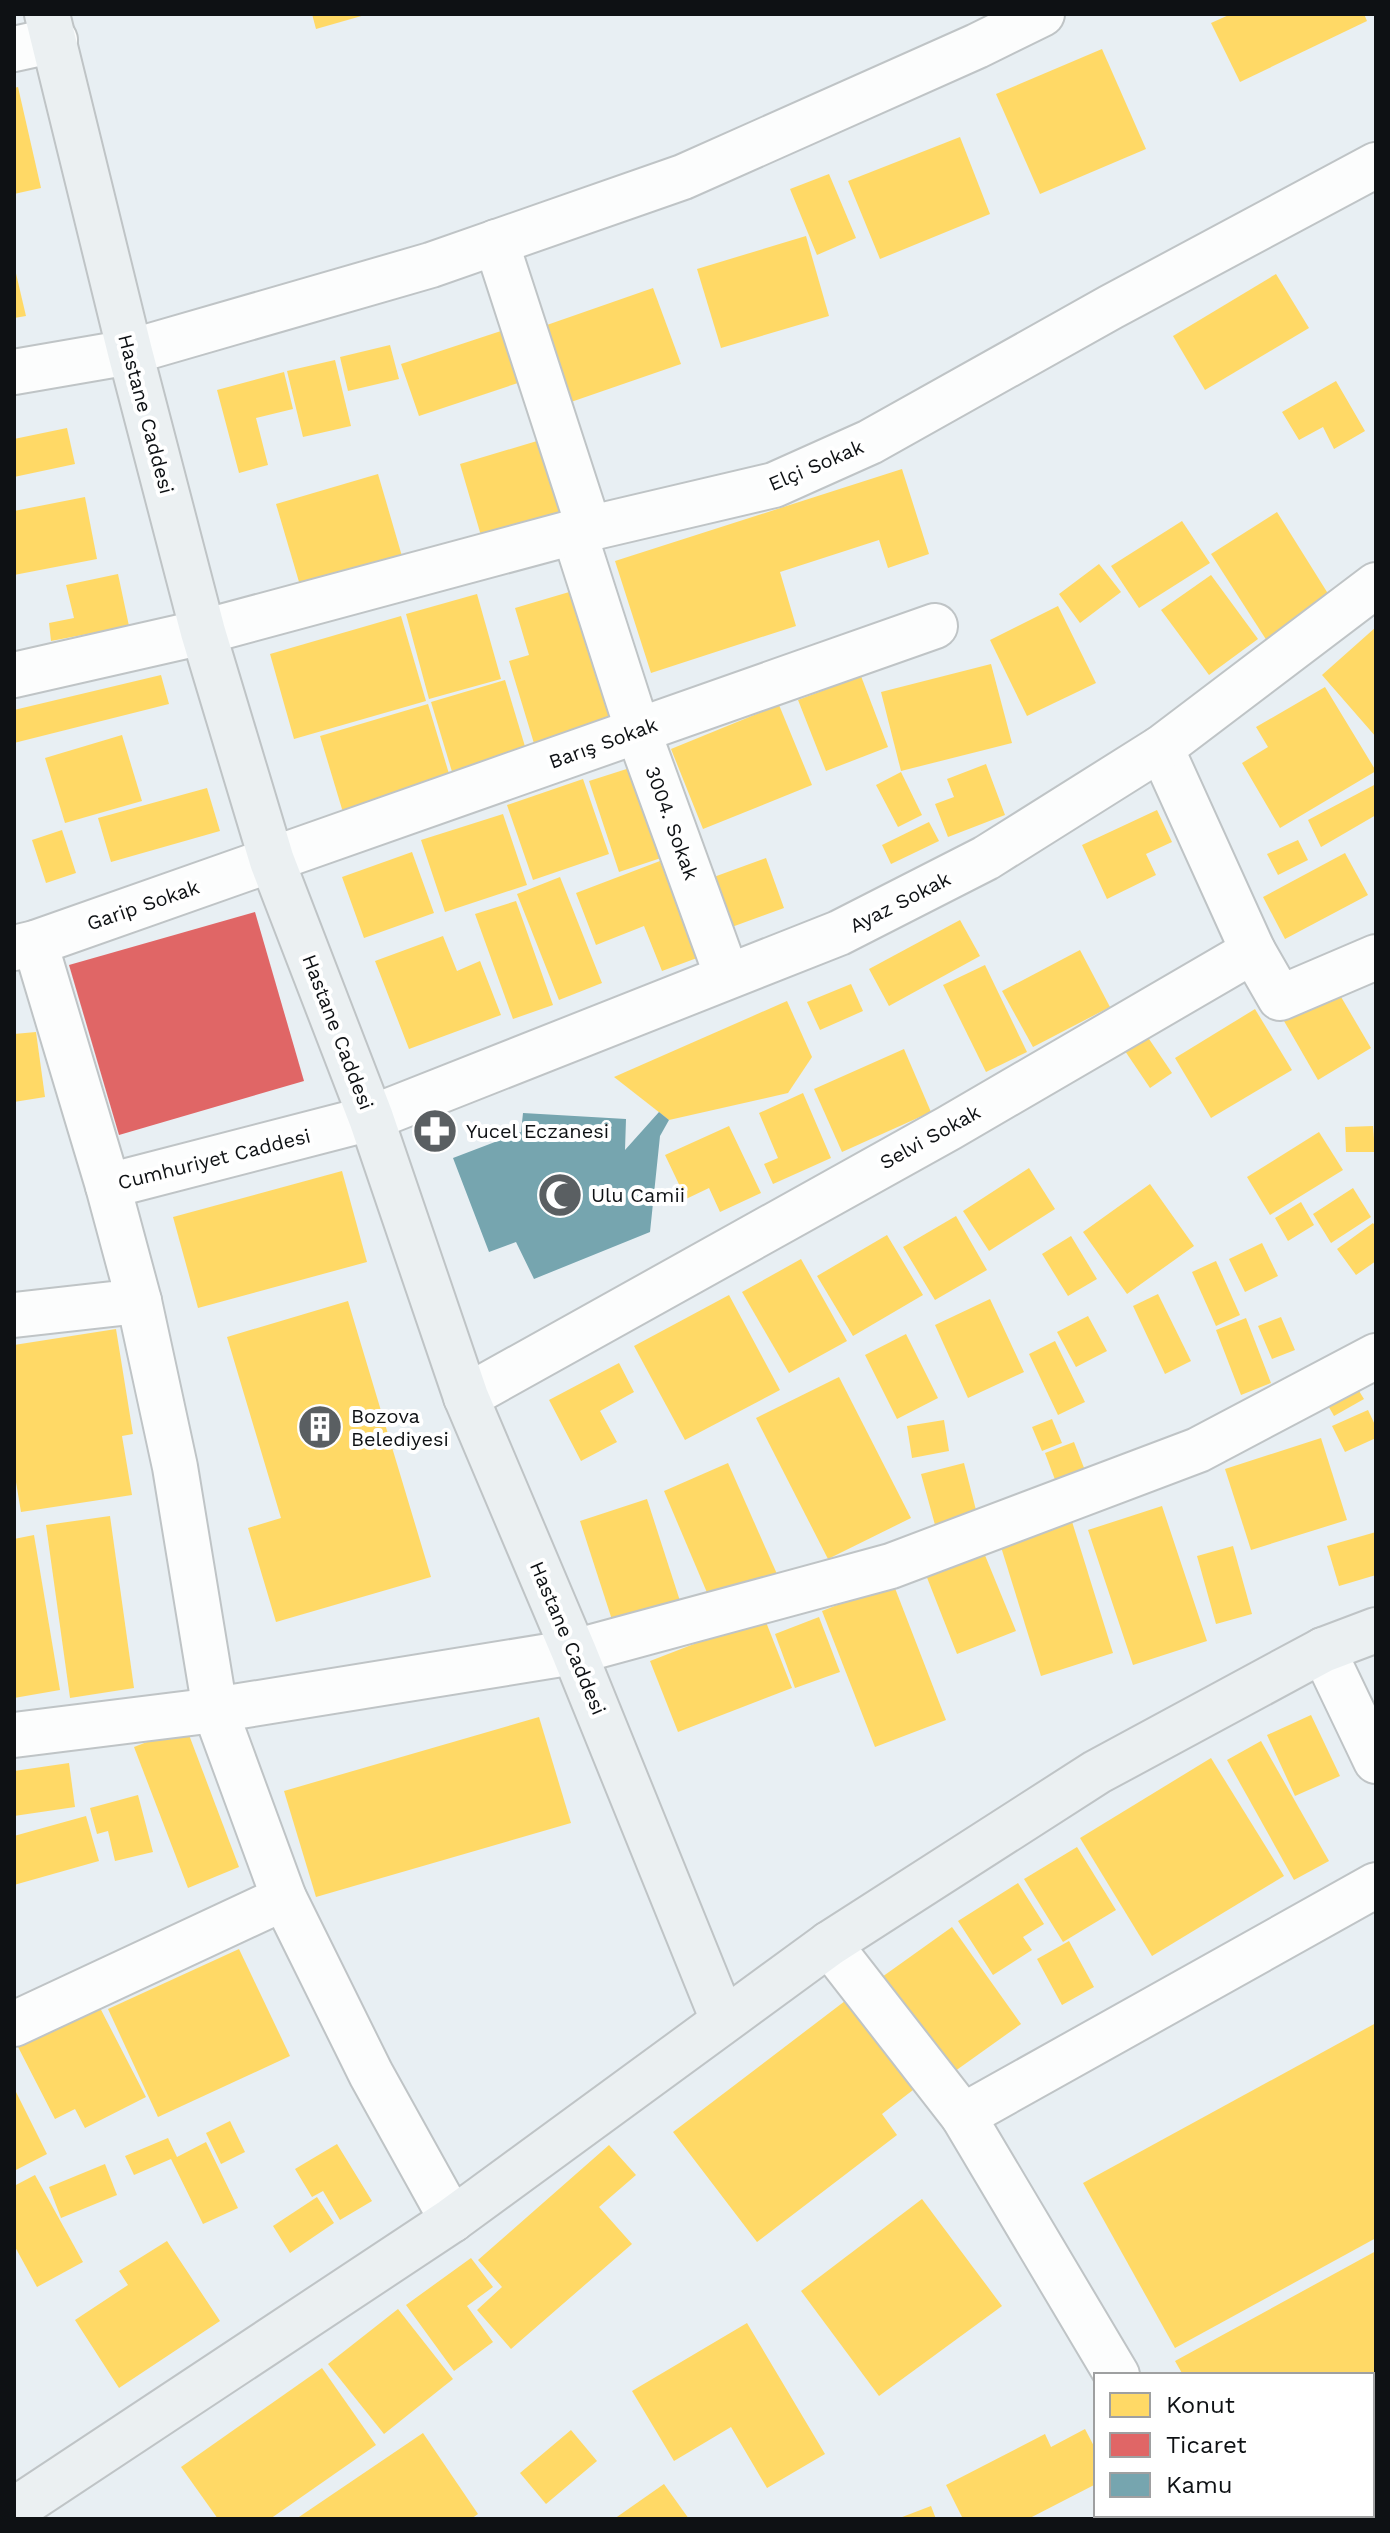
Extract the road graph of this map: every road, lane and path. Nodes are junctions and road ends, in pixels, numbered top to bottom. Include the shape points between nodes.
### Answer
1 (1042, 14) edge
2 (974, 30) edge
3 (39, 34) edge
4 (1376, 165) edge
5 (496, 242) junction
6 (130, 352) junction
7 (14, 372) edge
8 (582, 530) junction
9 (1376, 585) edge
10 (935, 626) dead end
11 (203, 632) junction
12 (14, 675) edge
13 (638, 731) junction
14 (1161, 748) junction
15 (272, 861) junction
16 (24, 946) edge
17 (1253, 951) junction
18 (1376, 957) edge
19 (727, 976) junction
20 (371, 1118) junction
21 (108, 1186) junction
22 (139, 1301) junction
23 (14, 1315) edge
24 (1376, 1356) edge
25 (466, 1397) junction
26 (1376, 1630) edge
27 (1323, 1650) junction
28 (574, 1652) junction
29 (215, 1710) junction
30 (14, 1735) edge
31 (1376, 1761) edge
32 (1376, 1885) edge
33 (284, 1898) junction
34 (829, 1944) junction
35 (723, 2020) junction
36 (14, 2024) edge
37 (963, 2116) junction
38 (452, 2220) junction
39 (1116, 2373) edge
40 (14, 2510) edge

1 - 2 street
2 - 5 street via 683,177
3 - 6 street, Hastane Caddesi
4 - 8 street, Elçi Sokak via 870,442 774,485
5 - 6 street
5 - 8 street, 3004. Sokak
6 - 7 street
6 - 11 street, Hastane Caddesi
8 - 11 street, Elçi Sokak
8 - 13 street, 3004. Sokak
9 - 14 street, Ayaz Sokak
10 - 13 street, Barış Sokak
11 - 12 street, Elçi Sokak
11 - 15 street, Hastane Caddesi
13 - 15 street, Barış Sokak
13 - 19 street, 3004. Sokak
14 - 17 street
14 - 19 street, Ayaz Sokak via 986,858 839,933
15 - 16 street, Garip Sokak
15 - 20 street, Hastane Caddesi
16 - 21 street
17 - 18 street via 1280,998
17 - 25 street, Selvi Sokak via 949,1128
19 - 20 street, Ayaz Sokak
20 - 21 street, Cumhuriyet Caddesi
20 - 25 street, Hastane Caddesi
21 - 22 street, Cumhuriyet Caddesi
22 - 23 street
22 - 29 street, Cumhuriyet Caddesi via 175,1467
24 - 28 street via 1198,1450 891,1566
25 - 28 street, Hastane Caddesi
26 - 27 street
27 - 31 street
27 - 34 street via 1097,1772
28 - 29 street
28 - 35 street, Hastane Caddesi
29 - 30 street
29 - 33 street, Cumhuriyet Caddesi
32 - 37 street
33 - 36 street
33 - 38 street, Cumhuriyet Caddesi via 371,2074
34 - 35 street
34 - 37 street
35 - 38 street
37 - 39 street
38 - 40 street

